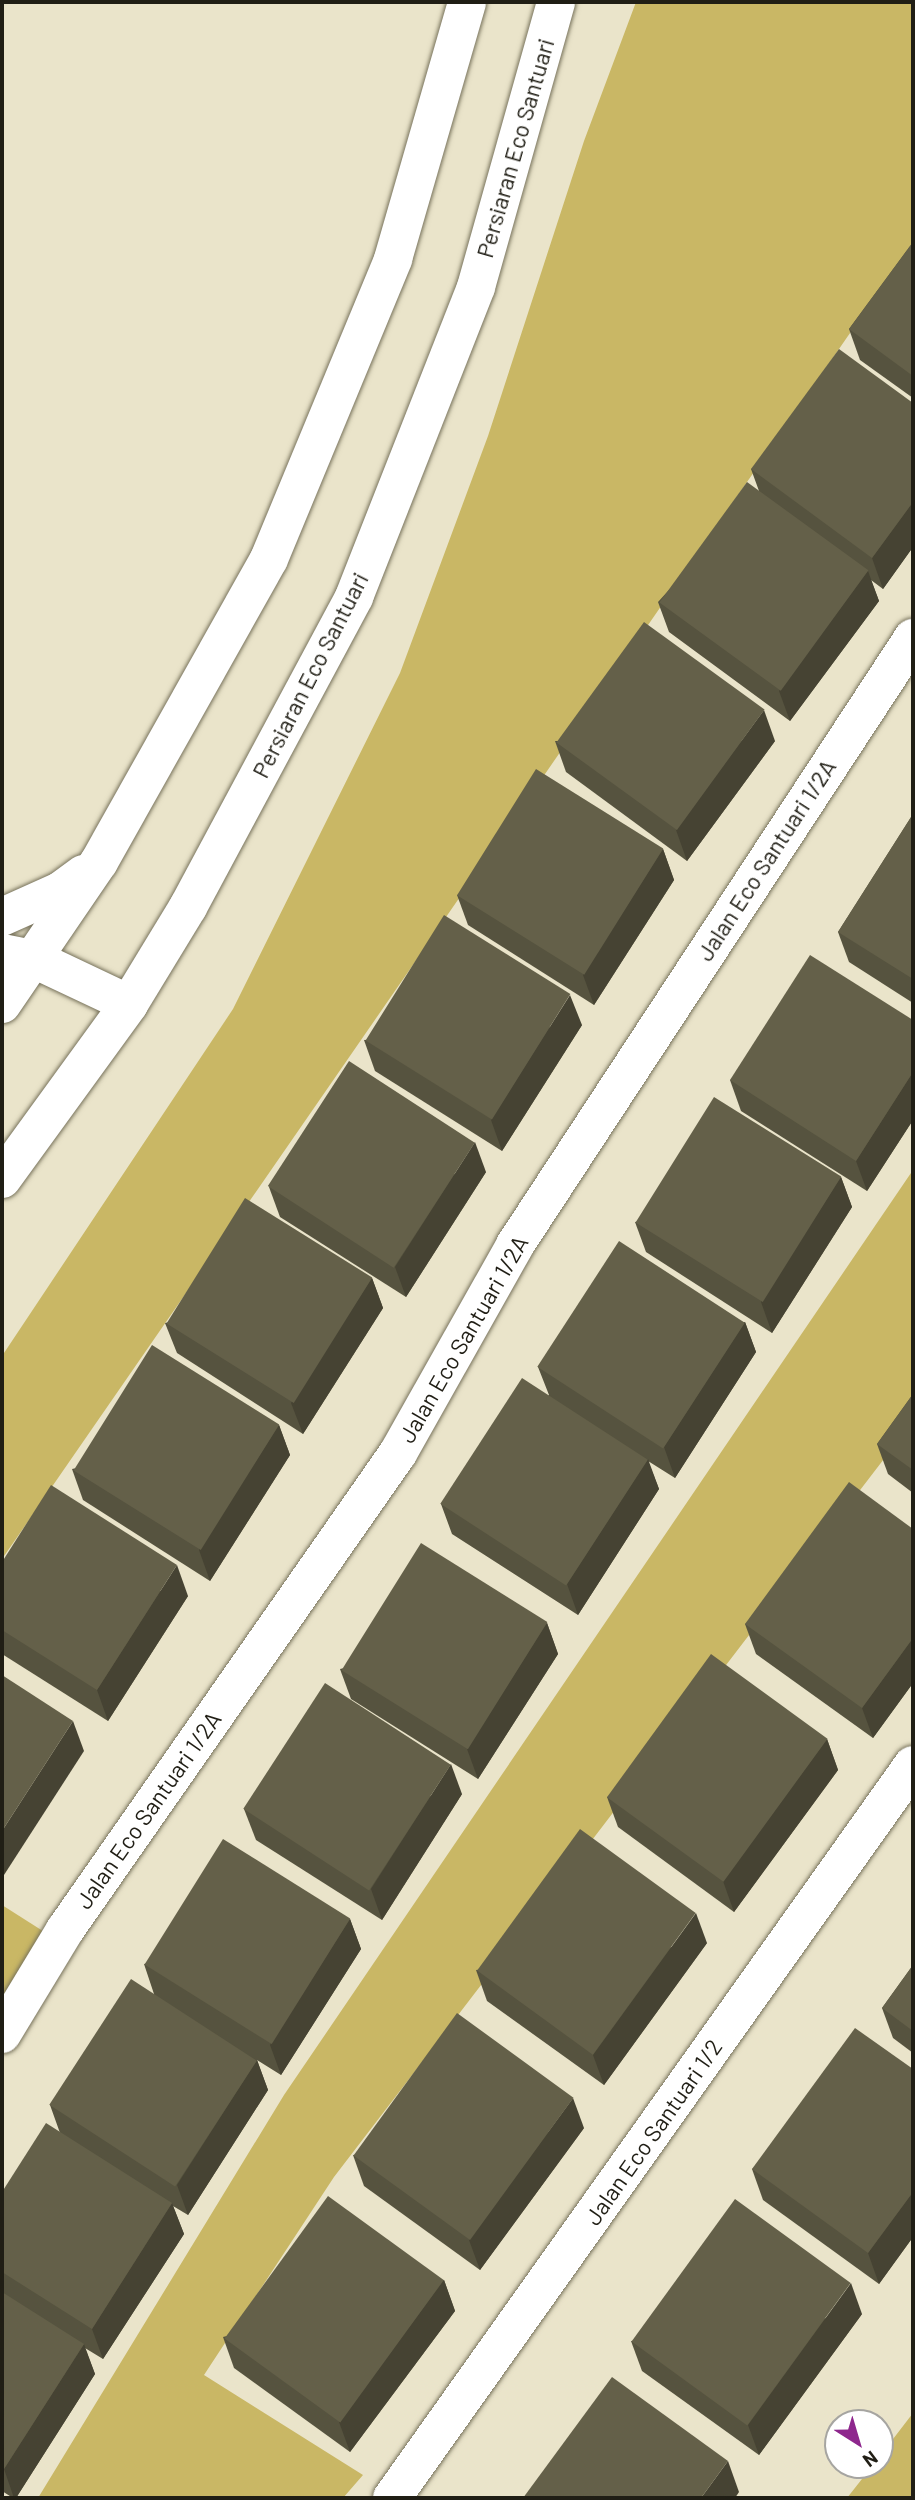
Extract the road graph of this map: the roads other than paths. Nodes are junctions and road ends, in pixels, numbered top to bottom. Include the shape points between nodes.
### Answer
1 (467, 2) edge
2 (556, 2) edge
3 (913, 638) edge
4 (99, 862) junction
5 (2, 917) edge
6 (18, 956) edge
7 (2, 1004) edge
8 (129, 1004) junction
9 (2, 1179) edge
10 (913, 1765) edge
11 (2, 2034) edge
12 (393, 2498) edge

1 - 4 street via 393,259 269,559
2 - 8 street, Persiaran Eco Santuari via 475,287 354,597 188,907
3 - 11 street, Jalan Eco Santuari 1/2A via 515,1245 398,1453 65,1930
4 - 5 street via 60,891
4 - 6 street
6 - 7 street
6 - 8 street
8 - 9 street, Persiaran Eco Santuari
10 - 12 street, Jalan Eco Santuari 1/2

